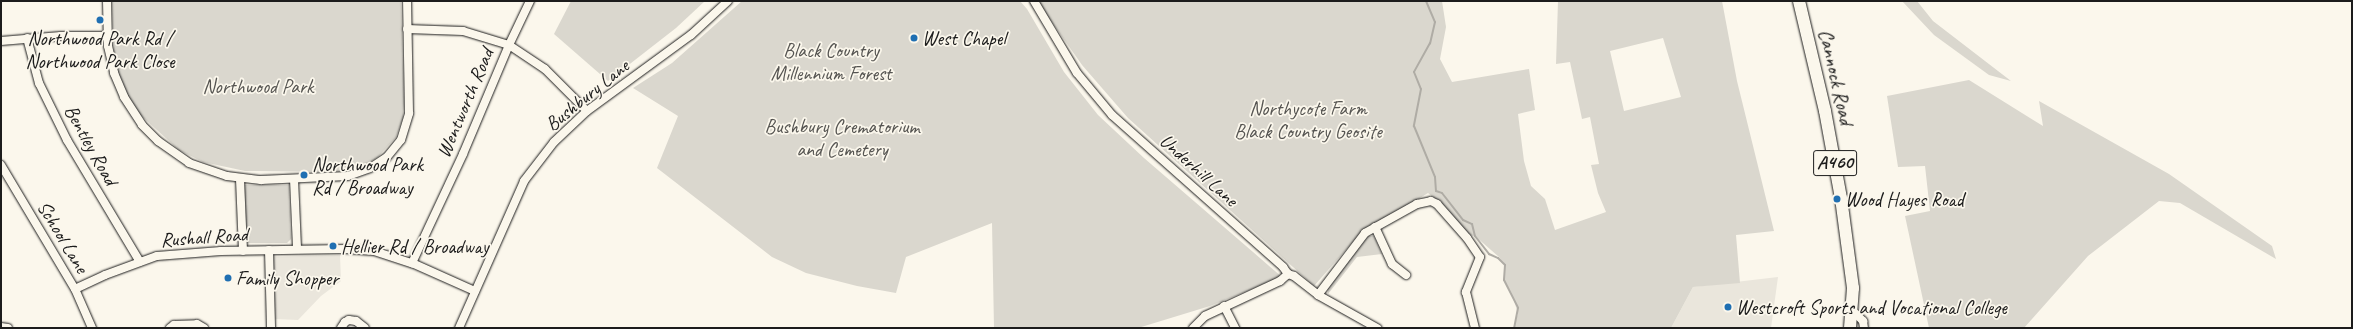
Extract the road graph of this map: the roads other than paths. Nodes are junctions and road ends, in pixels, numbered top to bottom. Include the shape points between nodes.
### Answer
1 (107, 1) edge
2 (407, 1) edge
3 (530, 1) edge
4 (728, 1) edge
5 (1034, 1) edge
6 (1799, 1) edge
7 (407, 29) junction
8 (108, 36) junction
9 (28, 38) junction
10 (1, 41) edge
11 (509, 45) junction
12 (587, 111) junction
13 (1, 165) edge
14 (240, 179) junction
15 (294, 179) junction
16 (1374, 227) junction
17 (297, 249) junction
18 (269, 250) junction
19 (243, 251) junction
20 (140, 262) junction
21 (412, 263) junction
22 (1288, 274) junction
23 (1406, 275) dead end
24 (75, 289) junction
25 (475, 291) junction
26 (1318, 295) junction
27 (1224, 306) junction
28 (1852, 310) junction
29 (1, 327) edge
30 (8, 328) edge
31 (92, 328) edge
32 (170, 328) edge
33 (204, 328) edge
34 (272, 328) edge
35 (341, 328) edge
36 (365, 328) edge
37 (459, 328) edge
38 (1193, 328) edge
39 (1235, 328) edge
40 (1377, 328) edge
41 (1475, 328) edge
42 (1850, 328) edge
43 (1864, 328) edge

1 - 8 street
2 - 7 street
3 - 11 street, Wentworth Road
4 - 12 street, Bushbury Lane via 691,35
5 - 22 street, Underhill Lane via 1077,73 1100,102
6 - 28 highway, Cannock Road / A460 via 1836,165 1850,262
7 - 11 street via 463,30
7 - 15 street via 409,113 406,128 397,145 380,164 360,173 329,178
8 - 9 street
8 - 14 street via 114,73 124,97 142,125 158,141 189,163 211,172
9 - 10 street
9 - 20 street, Bentley Road via 39,83 60,126
11 - 12 street via 545,69
11 - 21 street, Wentworth Road via 463,154
12 - 25 street, Bushbury Lane via 554,142 524,181
13 - 24 street, School Lane
14 - 15 street
14 - 19 street
15 - 17 street
16 - 23 street via 1392,264
16 - 26 street via 1360,239
16 - 41 street via 1425,201 1437,204 1480,257 1466,292
17 - 18 street, Rushall Road
17 - 21 street, Rushall Road via 374,251
18 - 19 street, Rushall Road
18 - 34 street
19 - 20 street, Rushall Road via 184,252 157,256
20 - 24 street, Rushall Road
21 - 25 street, Rushall Road
22 - 26 street, Underhill Lane
22 - 27 street
24 - 31 street, School Lane
25 - 37 street, Bushbury Lane
26 - 40 street, Underhill Lane
27 - 38 street via 1205,316
27 - 39 street
28 - 42 highway, Cannock Road / A460
28 - 43 street via 1863,321
29 - 30 street
32 - 33 street via 174,325 197,324
35 - 36 street via 349,320 356,321

